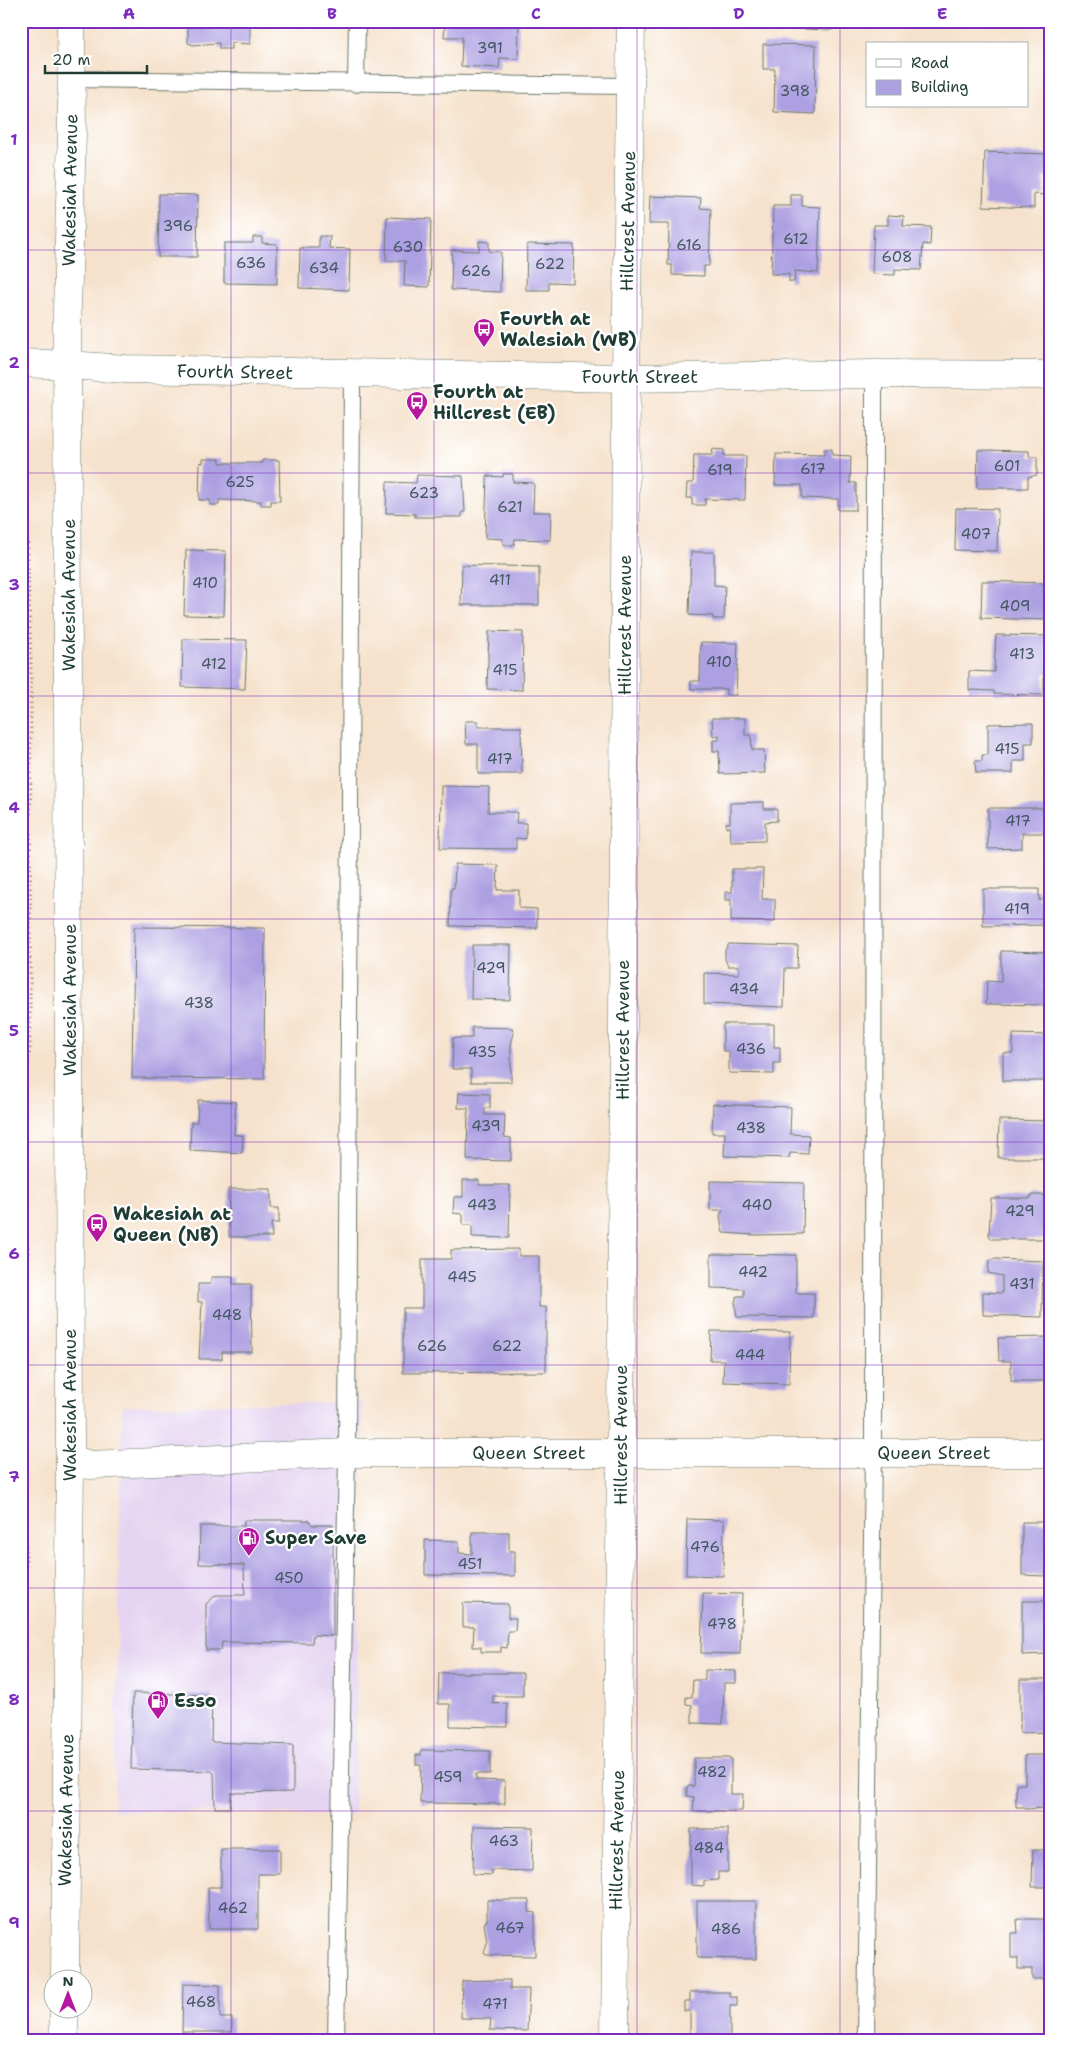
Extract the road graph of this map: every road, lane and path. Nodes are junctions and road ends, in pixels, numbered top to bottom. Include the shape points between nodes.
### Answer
1 (71, 21) edge
2 (357, 21) edge
3 (631, 21) edge
4 (71, 80) junction
5 (356, 84) junction
6 (630, 86) junction
7 (21, 363) edge
8 (68, 364) junction
9 (352, 374) junction
10 (874, 374) junction
11 (1050, 375) edge
12 (626, 378) junction
13 (21, 449) edge
14 (21, 1091) edge
15 (21, 1223) edge
16 (21, 1392) edge
17 (346, 1453) junction
18 (621, 1453) junction
19 (873, 1453) junction
20 (1050, 1453) edge
21 (70, 1459) junction
22 (21, 1526) edge
23 (65, 1968) edge
24 (64, 2018) edge
25 (22, 2040) edge
26 (64, 2040) edge
27 (336, 2040) edge
28 (615, 2040) edge
29 (866, 2040) edge

1 - 4 street, Wakesiah Avenue
2 - 5 lane
3 - 6 street, Hillcrest Avenue
4 - 5 lane
4 - 8 street, Wakesiah Avenue
5 - 6 lane
6 - 12 street, Hillcrest Avenue
7 - 8 street, Fourth Street
8 - 9 street, Fourth Street via 126,369
8 - 21 street, Wakesiah Avenue
9 - 12 street, Fourth Street
9 - 17 lane
10 - 11 street, Fourth Street
10 - 12 street, Fourth Street
10 - 19 lane
12 - 18 street, Hillcrest Avenue
13 - 14 path via 25,456 31,662 30,1050 26,1080
15 - 16 path via 28,1246 29,1336 27,1378
17 - 18 street, Queen Street
17 - 21 street, Queen Street via 90,1465
17 - 27 lane
18 - 19 street, Queen Street
18 - 28 street, Hillcrest Avenue
19 - 20 street, Queen Street
19 - 29 lane
21 - 23 street, Wakesiah Avenue
22 - 25 path via 26,1540
24 - 26 street

